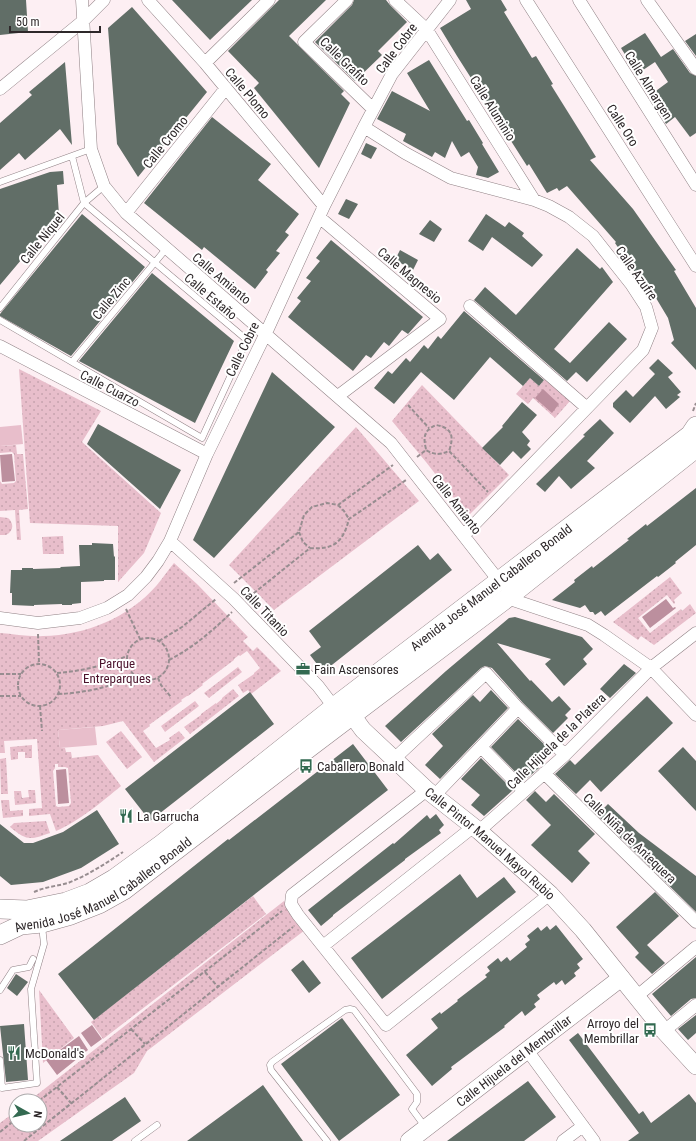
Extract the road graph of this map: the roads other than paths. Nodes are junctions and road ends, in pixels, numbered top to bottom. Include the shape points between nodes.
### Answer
1 (82, 0) edge
2 (104, 0) edge
3 (148, 0) edge
4 (269, 0) edge
5 (347, 0) edge
6 (395, 0) edge
7 (450, 0) edge
8 (526, 0) edge
9 (579, 0) edge
10 (647, 0) edge
11 (83, 21) junction
12 (427, 30) junction
13 (204, 63) junction
14 (696, 69) edge
15 (226, 88) junction
16 (0, 89) edge
17 (373, 109) junction
18 (364, 127) junction
19 (91, 149) junction
20 (72, 156) junction
21 (0, 182) edge
22 (696, 185) edge
23 (104, 186) junction
24 (534, 200) junction
25 (84, 203) junction
26 (324, 206) junction
27 (126, 213) junction
28 (319, 217) junction
29 (166, 249) junction
30 (155, 262) junction
31 (696, 266) edge
32 (470, 306) dead end
33 (0, 308) edge
34 (0, 320) edge
35 (266, 333) junction
36 (0, 346) edge
37 (72, 362) junction
38 (338, 396) junction
39 (587, 408) junction
40 (696, 426) edge
41 (696, 448) edge
42 (207, 454) junction
43 (464, 535) junction
44 (170, 541) junction
45 (503, 589) junction
46 (0, 618) edge
47 (696, 633) edge
48 (651, 668) junction
49 (334, 707) junction
50 (518, 708) junction
51 (352, 715) junction
52 (696, 715) edge
53 (481, 747) junction
54 (565, 755) junction
55 (394, 759) junction
56 (544, 773) junction
57 (524, 791) junction
58 (431, 793) junction
59 (476, 829) junction
60 (550, 894) junction
61 (0, 908) edge
62 (42, 922) junction
63 (696, 922) edge
64 (0, 935) edge
65 (323, 946) junction
66 (696, 947) edge
67 (33, 959) dead end
68 (24, 968) junction
69 (35, 977) junction
70 (621, 978) junction
71 (0, 990) edge
72 (636, 997) junction
73 (696, 1005) edge
74 (664, 1031) junction
75 (527, 1050) junction
76 (0, 1060) edge
77 (696, 1066) edge
78 (157, 1126) dead end
79 (583, 1126) junction
80 (426, 1129) junction
81 (135, 1141) edge
82 (327, 1141) edge
83 (409, 1141) edge
84 (563, 1141) edge
85 (594, 1141) edge

1 - 11 street, Calle Amianto
2 - 11 street
3 - 13 street, Calle Plomo
4 - 13 street
5 - 17 street, Calle Grafito via 304,42
6 - 12 street
7 - 12 street, Calle Cobre
8 - 31 street, Calle Oro
9 - 22 street, Calle Almargen
10 - 14 street
11 - 16 street
11 - 19 street, Calle Amianto
12 - 17 street, Calle Cobre via 392,74
12 - 24 street, Calle Aluminio
13 - 15 street, Calle Plomo
15 - 26 street, Calle Plomo
15 - 27 street, Calle Cromo
17 - 18 street, Calle Cobre
18 - 24 street, Calle Azufre via 451,178
18 - 26 street, Calle Cobre
19 - 20 lane
19 - 23 street, Calle Amianto
20 - 21 lane
20 - 25 lane
23 - 25 lane, Calle Níquel
23 - 27 street, Calle Amianto
24 - 39 street, Calle Azufre via 569,217 593,236 646,306 652,328 643,350
25 - 30 lane, Calle Estaño
25 - 33 lane, Calle Níquel
26 - 28 street, Calle Cobre
27 - 29 street, Calle Amianto
28 - 35 street, Calle Cobre
28 - 38 street, Calle Magnesio via 440,319
29 - 30 lane, Calle Zinc
29 - 35 street, Calle Amianto
30 - 37 lane, Calle Zinc
30 - 37 lane, Calle Estaño via 247,340 202,438
32 - 39 street
34 - 37 lane, Calle Estaño
35 - 38 street, Calle Amianto
35 - 42 street, Calle Cobre
36 - 42 street, Calle Cuarzo
38 - 43 street, Calle Amianto via 391,443
39 - 43 street, Calle Azufre
40 - 45 main road, Avenida José Manuel Caballero Bonald via 690,435
41 - 45 main road, Avenida José Manuel Caballero Bonald
42 - 44 street, Calle Cobre
43 - 45 street, Calle Amianto
44 - 46 street, Calle Cobre via 146,577 128,594 107,608 80,618 38,623
44 - 49 street, Calle Titanio via 240,605 318,686
45 - 48 street via 588,625
45 - 49 main road, Avenida José Manuel Caballero Bonald
45 - 51 main road, Avenida José Manuel Caballero Bonald
47 - 48 street, Calle Hijuela de la Platera
48 - 52 street
48 - 54 street, Calle Hijuela de la Platera
49 - 61 main road, Avenida José Manuel Caballero Bonald via 114,879 90,893 66,902 27,910
50 - 53 street
50 - 54 street
50 - 55 street via 486,673
51 - 55 street, Calle Pintor Manuel Mayol Rubio via 363,730
51 - 62 main road, Avenida José Manuel Caballero Bonald via 124,890 85,910
53 - 57 street
53 - 58 street
54 - 56 street, Calle Hijuela de la Platera
55 - 58 street, Calle Pintor Manuel Mayol Rubio
56 - 57 street, Calle Hijuela de la Platera
56 - 63 street, Calle Niña de Antequera
57 - 59 street, Calle Hijuela de la Platera
58 - 59 street, Calle Pintor Manuel Mayol Rubio
58 - 65 street via 292,895 291,904
59 - 60 street, Calle Pintor Manuel Mayol Rubio
59 - 65 street, Calle Hijuela de la Platera
60 - 65 street via 386,1025
60 - 70 street, Calle Pintor Manuel Mayol Rubio
62 - 64 main road, Avenida José Manuel Caballero Bonald via 21,925
62 - 69 lane via 44,944
66 - 72 street
67 - 68 lane via 29,967
68 - 69 lane
68 - 71 lane via 13,970
69 - 76 lane via 31,989 37,1083 2,1088
70 - 72 street
70 - 75 street, Calle Hijuela del Membrillar
72 - 74 street
73 - 74 street
74 - 77 street
75 - 79 street
75 - 80 street, Calle Hijuela del Membrillar
78 - 81 lane
79 - 84 street
79 - 85 street
80 - 82 lane via 412,1109 417,1102 417,1094 350,1008 270,1065 271,1070
80 - 83 street, Calle Hijuela del Membrillar

